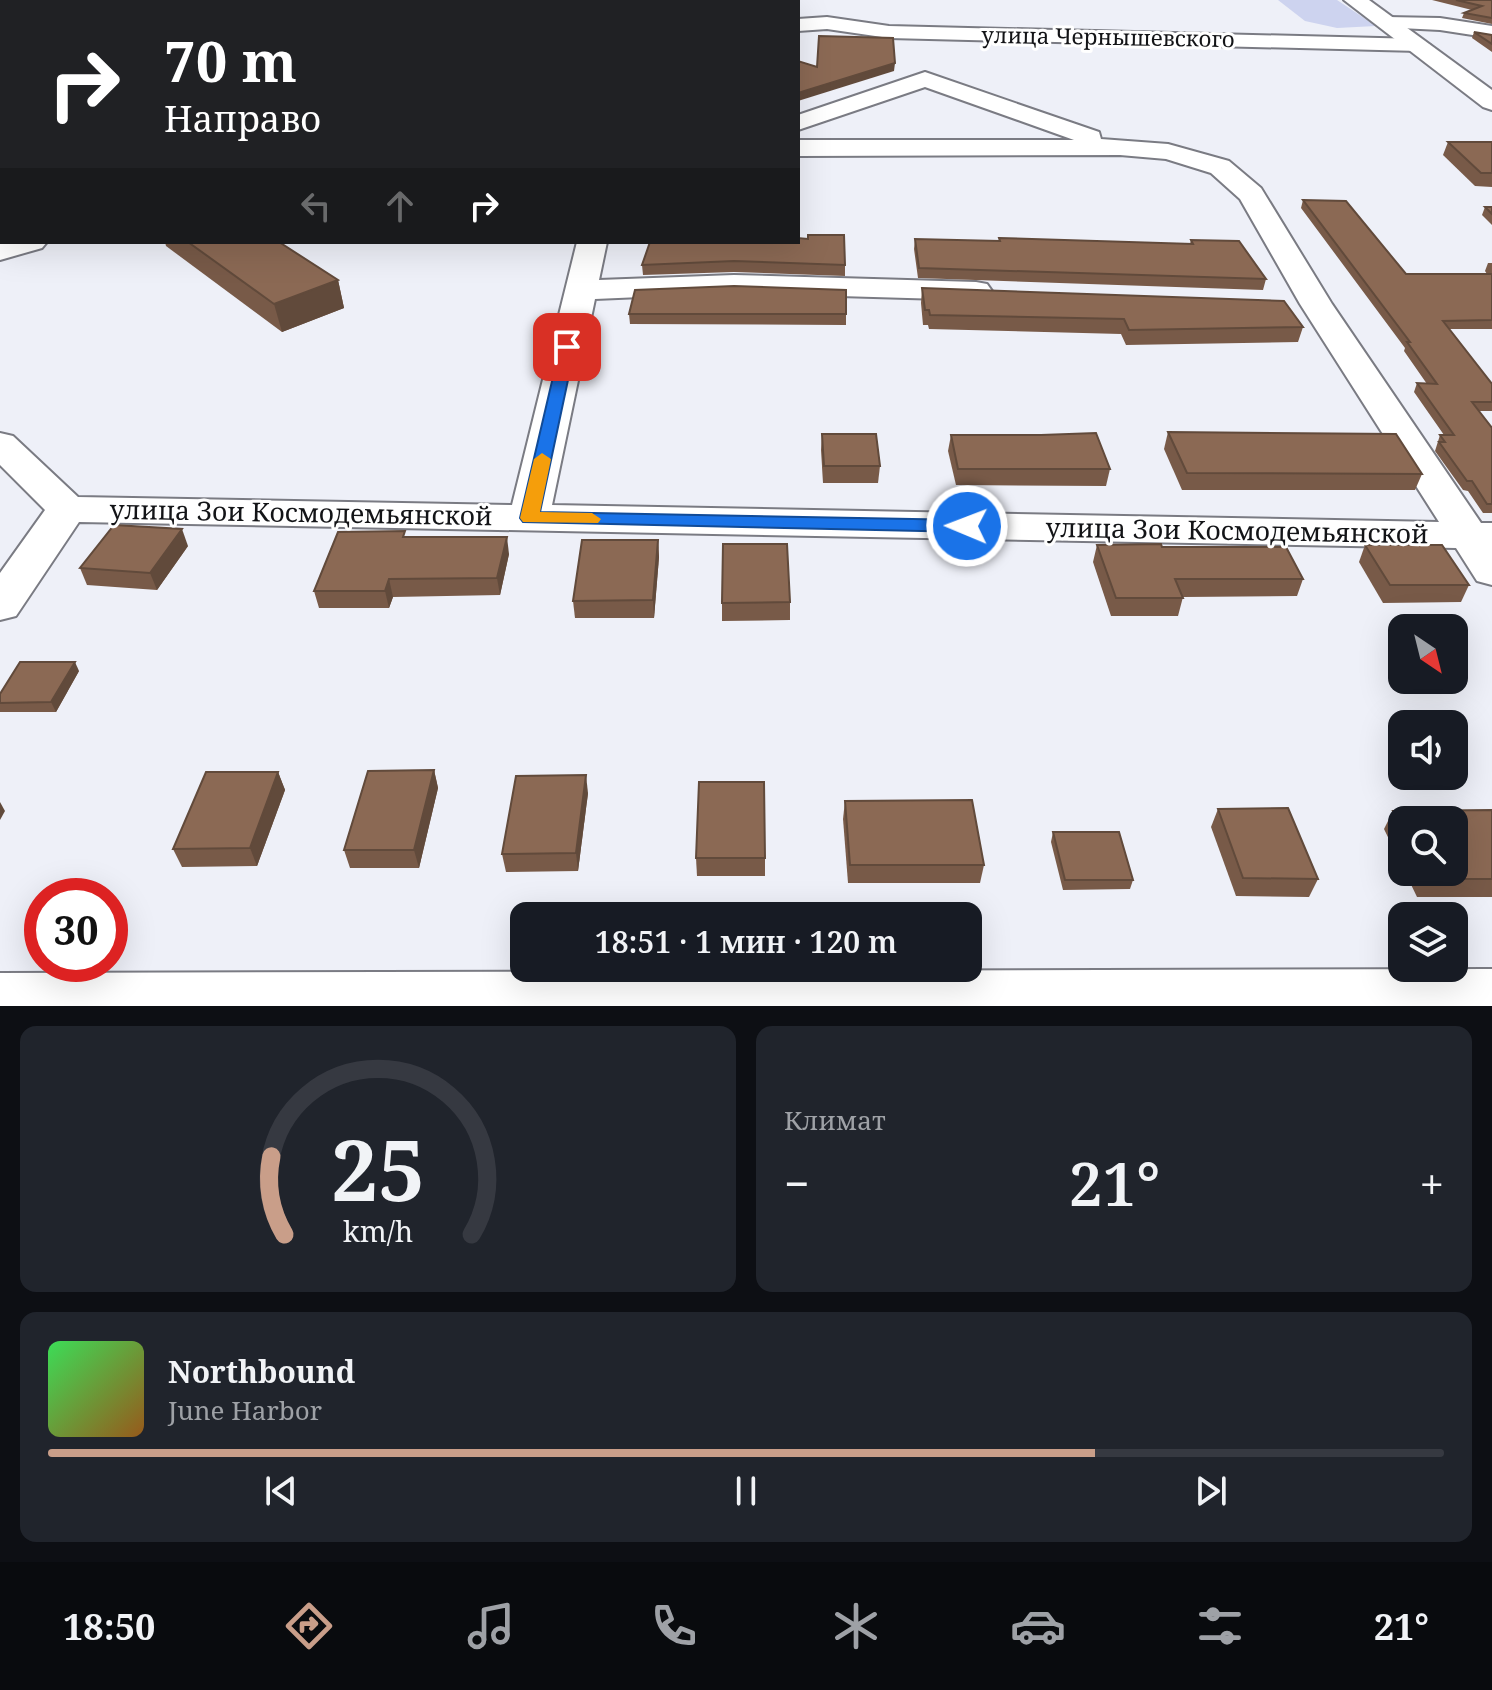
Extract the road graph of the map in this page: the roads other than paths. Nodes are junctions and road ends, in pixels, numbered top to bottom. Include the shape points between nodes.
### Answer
1 (1355, 0) edge
2 (1400, 0) edge
3 (1387, 23) junction
4 (800, 25) edge
5 (1492, 32) edge
6 (1419, 45) junction
7 (1492, 102) edge
8 (800, 122) edge
9 (1120, 147) junction
10 (800, 148) edge
11 (25, 244) edge
12 (592, 244) edge
13 (0, 251) edge
14 (580, 290) junction
15 (1002, 292) edge
16 (0, 444) edge
17 (67, 509) junction
18 (529, 518) junction
19 (1480, 536) edge
20 (1492, 571) edge
21 (0, 605) edge
22 (1492, 997) edge
23 (0, 1001) edge

1 - 3 main road
2 - 3 street via 1410,8 1408,17
3 - 5 street
3 - 6 main road
4 - 6 street, улица Чернышевского via 827,23 889,32
6 - 7 main road
8 - 9 street via 925,79
9 - 10 street
9 - 19 street via 1168,152 1220,167 1251,194 1300,303
11 - 13 street
12 - 14 street
14 - 15 street via 734,284
14 - 18 street
16 - 17 street
17 - 18 street, улица Зои Космодемьянской
17 - 21 street
18 - 19 street, улица Зои Космодемьянской
19 - 20 street
22 - 23 street

